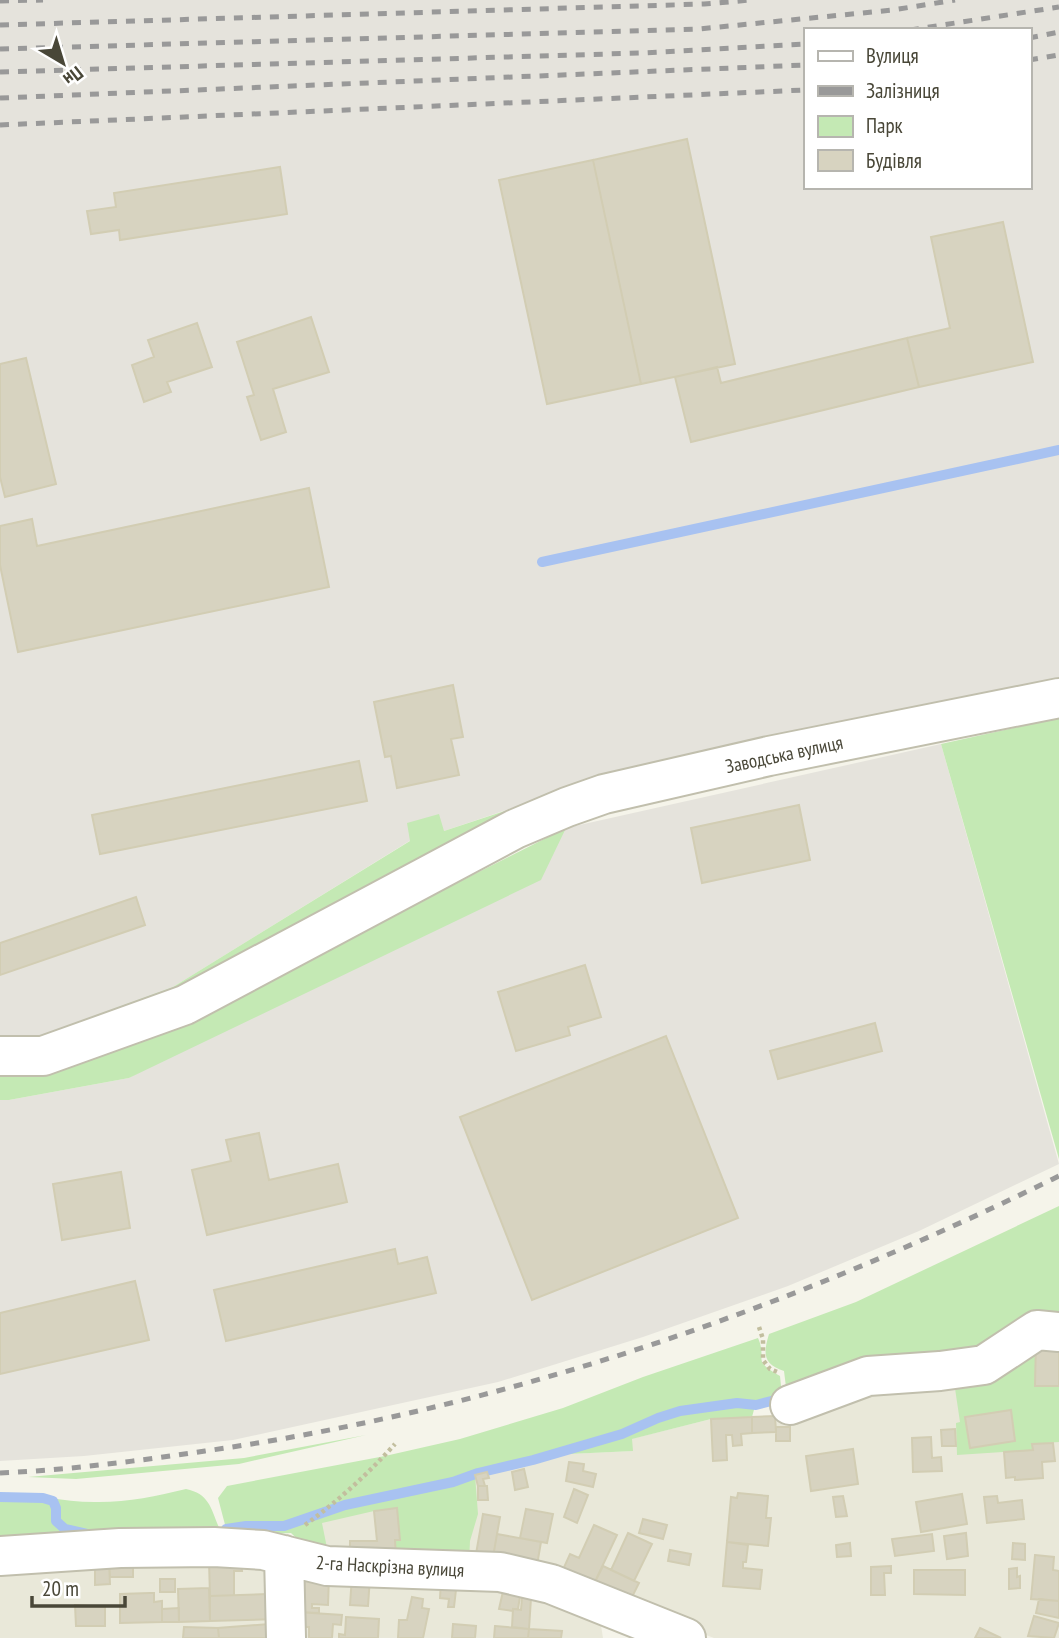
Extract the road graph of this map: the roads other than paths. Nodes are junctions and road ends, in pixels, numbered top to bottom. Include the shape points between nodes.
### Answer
1 (1059, 698) edge
2 (0, 1056) edge
3 (1059, 1332) edge
4 (790, 1405) road end
5 (0, 1556) edge
6 (287, 1556) junction
7 (614, 1624) edge
8 (286, 1638) edge
9 (686, 1638) edge

1 - 2 street, Заводська вулиця via 604,794 515,829 186,1005 43,1056
3 - 4 street via 1037,1330 984,1365 868,1376
5 - 6 street, 2-га Наскрізна вулиця via 185,1546 247,1548
6 - 7 street, 2-га Наскрізна вулиця via 327,1566 499,1572 540,1580
6 - 8 street
7 - 9 street, 2-га Наскрізна вулиця

